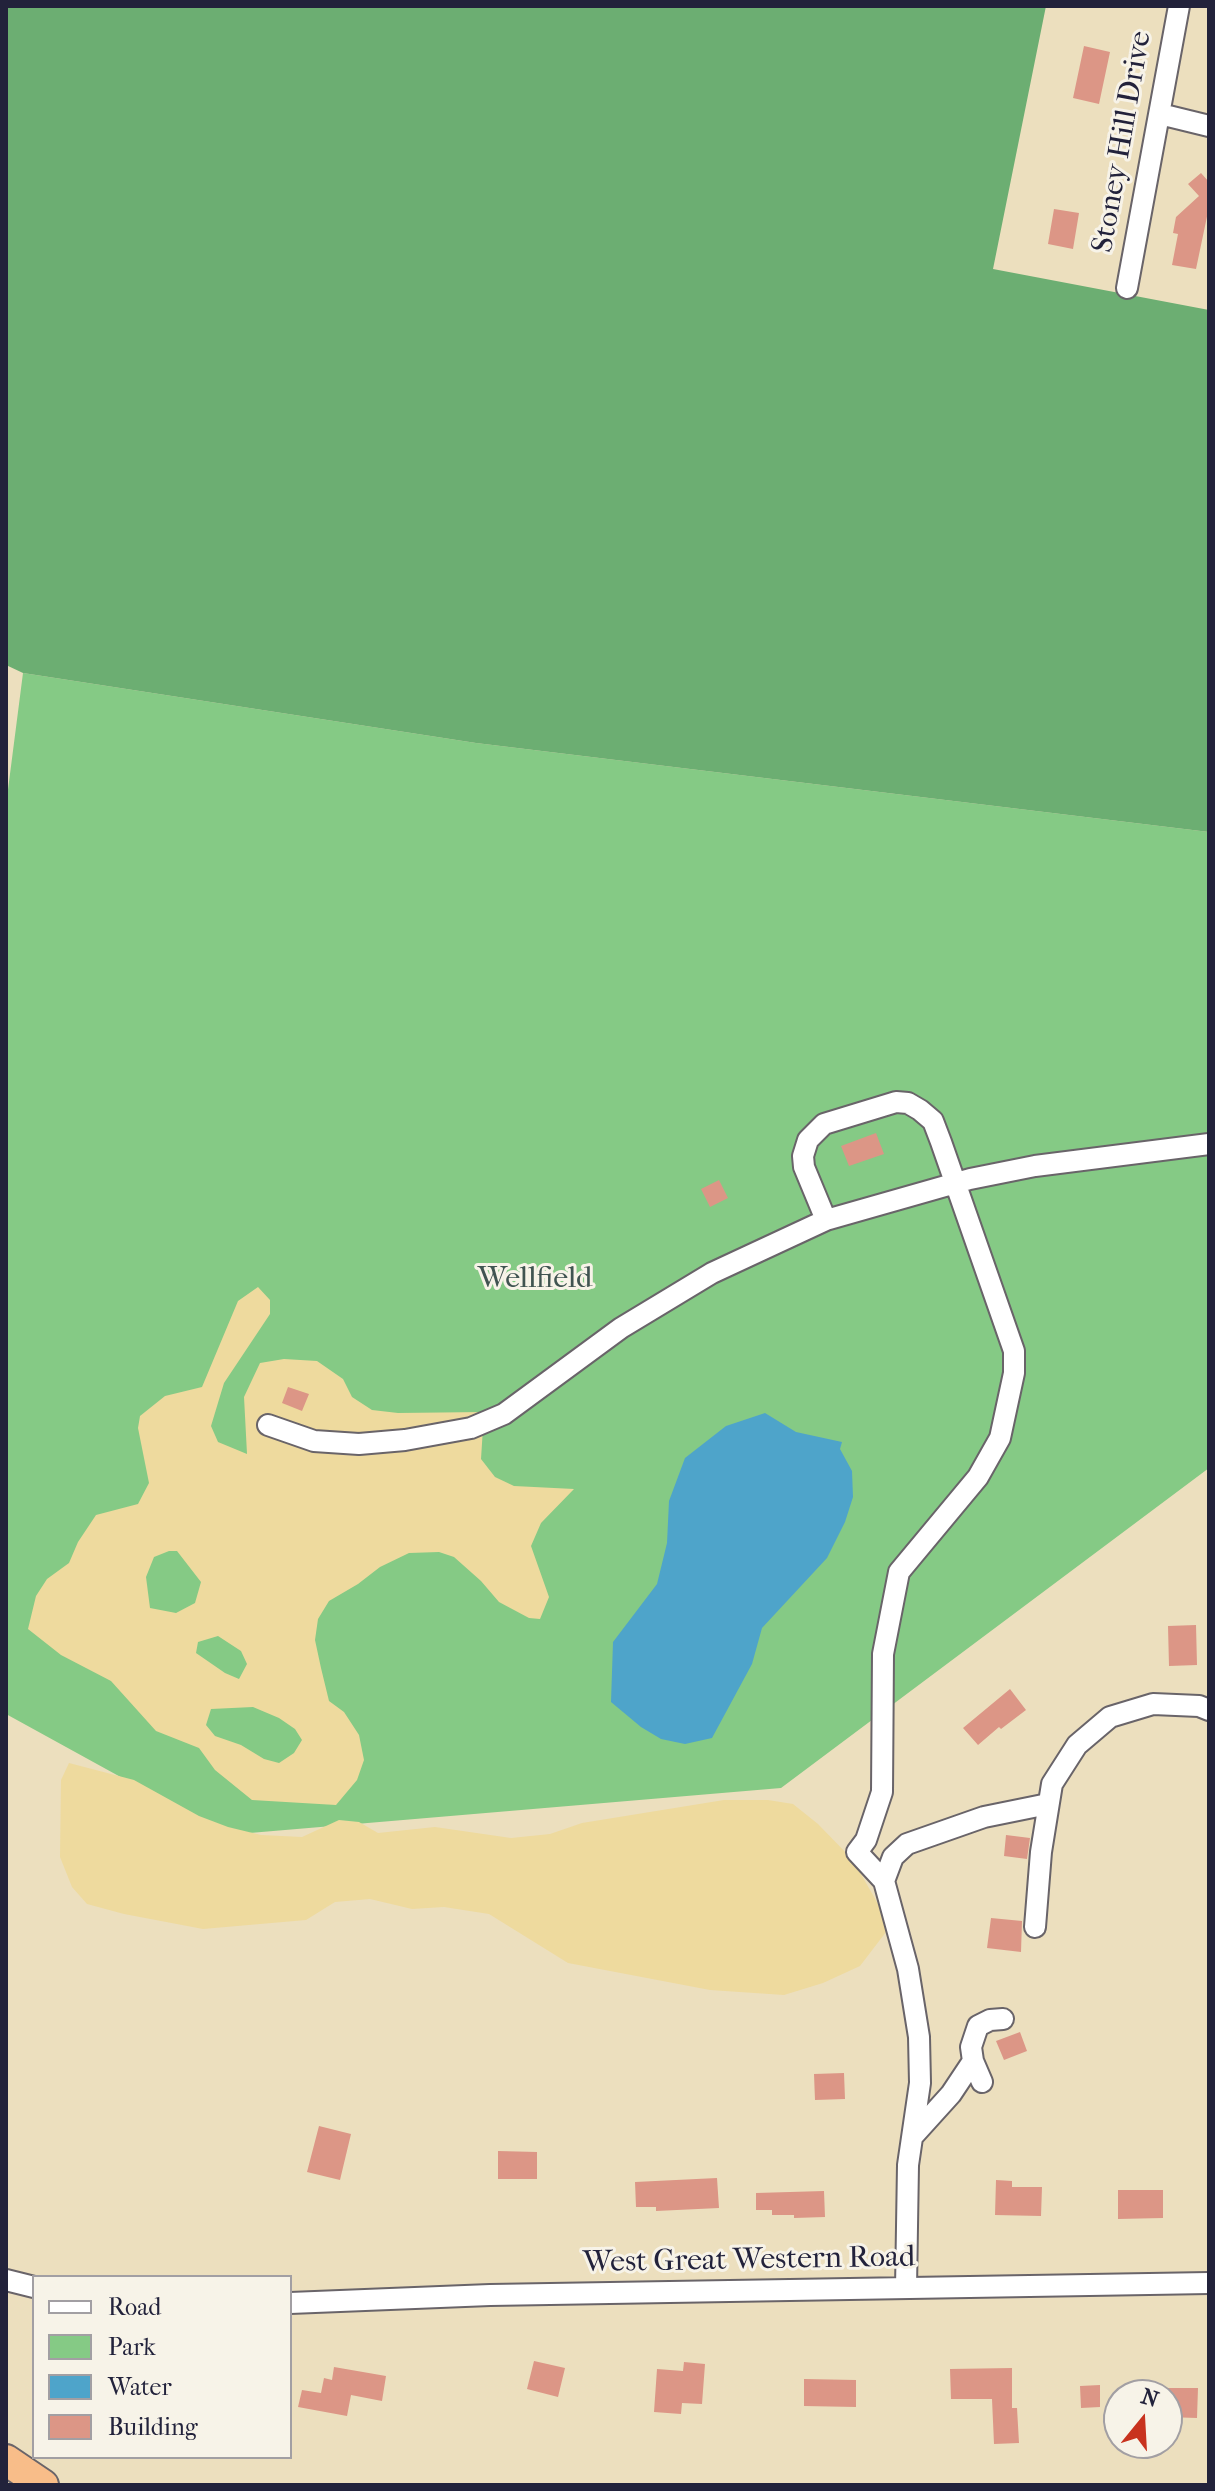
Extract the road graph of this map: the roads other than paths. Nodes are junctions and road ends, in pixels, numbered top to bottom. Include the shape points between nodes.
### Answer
1 (1179, 6) edge
2 (1160, 114) junction
3 (1209, 126) edge
4 (1127, 288) dead end
5 (1209, 1144) edge
6 (957, 1183) junction
7 (826, 1220) junction
8 (268, 1425) dead end
9 (1209, 1710) edge
10 (1048, 1804) junction
11 (884, 1881) junction
12 (1035, 1927) dead end
13 (1003, 2019) dead end
14 (973, 2061) junction
15 (982, 2082) dead end
16 (913, 2136) junction
17 (6, 2280) edge
18 (1209, 2283) edge
19 (32, 2286) edge
20 (906, 2288) junction
21 (292, 2303) edge
22 (6, 2460) edge
23 (43, 2485) edge

1 - 2 street, Stoney Hill Drive
2 - 3 street
2 - 4 street, Stoney Hill Drive
5 - 6 street via 1035,1166
6 - 7 street
6 - 7 street via 933,1121 908,1103 896,1102 824,1124 808,1140 804,1167
6 - 11 street via 1009,1329 1014,1373 1000,1438 978,1477 899,1572 883,1654 882,1792 857,1852
7 - 8 street via 712,1273 621,1328 504,1414 471,1428 359,1444 314,1441
9 - 10 street via 1153,1704 1110,1717 1069,1756 1052,1784
10 - 11 street via 984,1817 907,1844 893,1857
10 - 12 street
11 - 16 street via 908,1969 919,2037
13 - 14 street via 978,2026
14 - 15 street
14 - 16 street
16 - 20 street
17 - 19 street
18 - 20 street, West Great Western Road
20 - 21 street, West Great Western Road
22 - 23 highway

